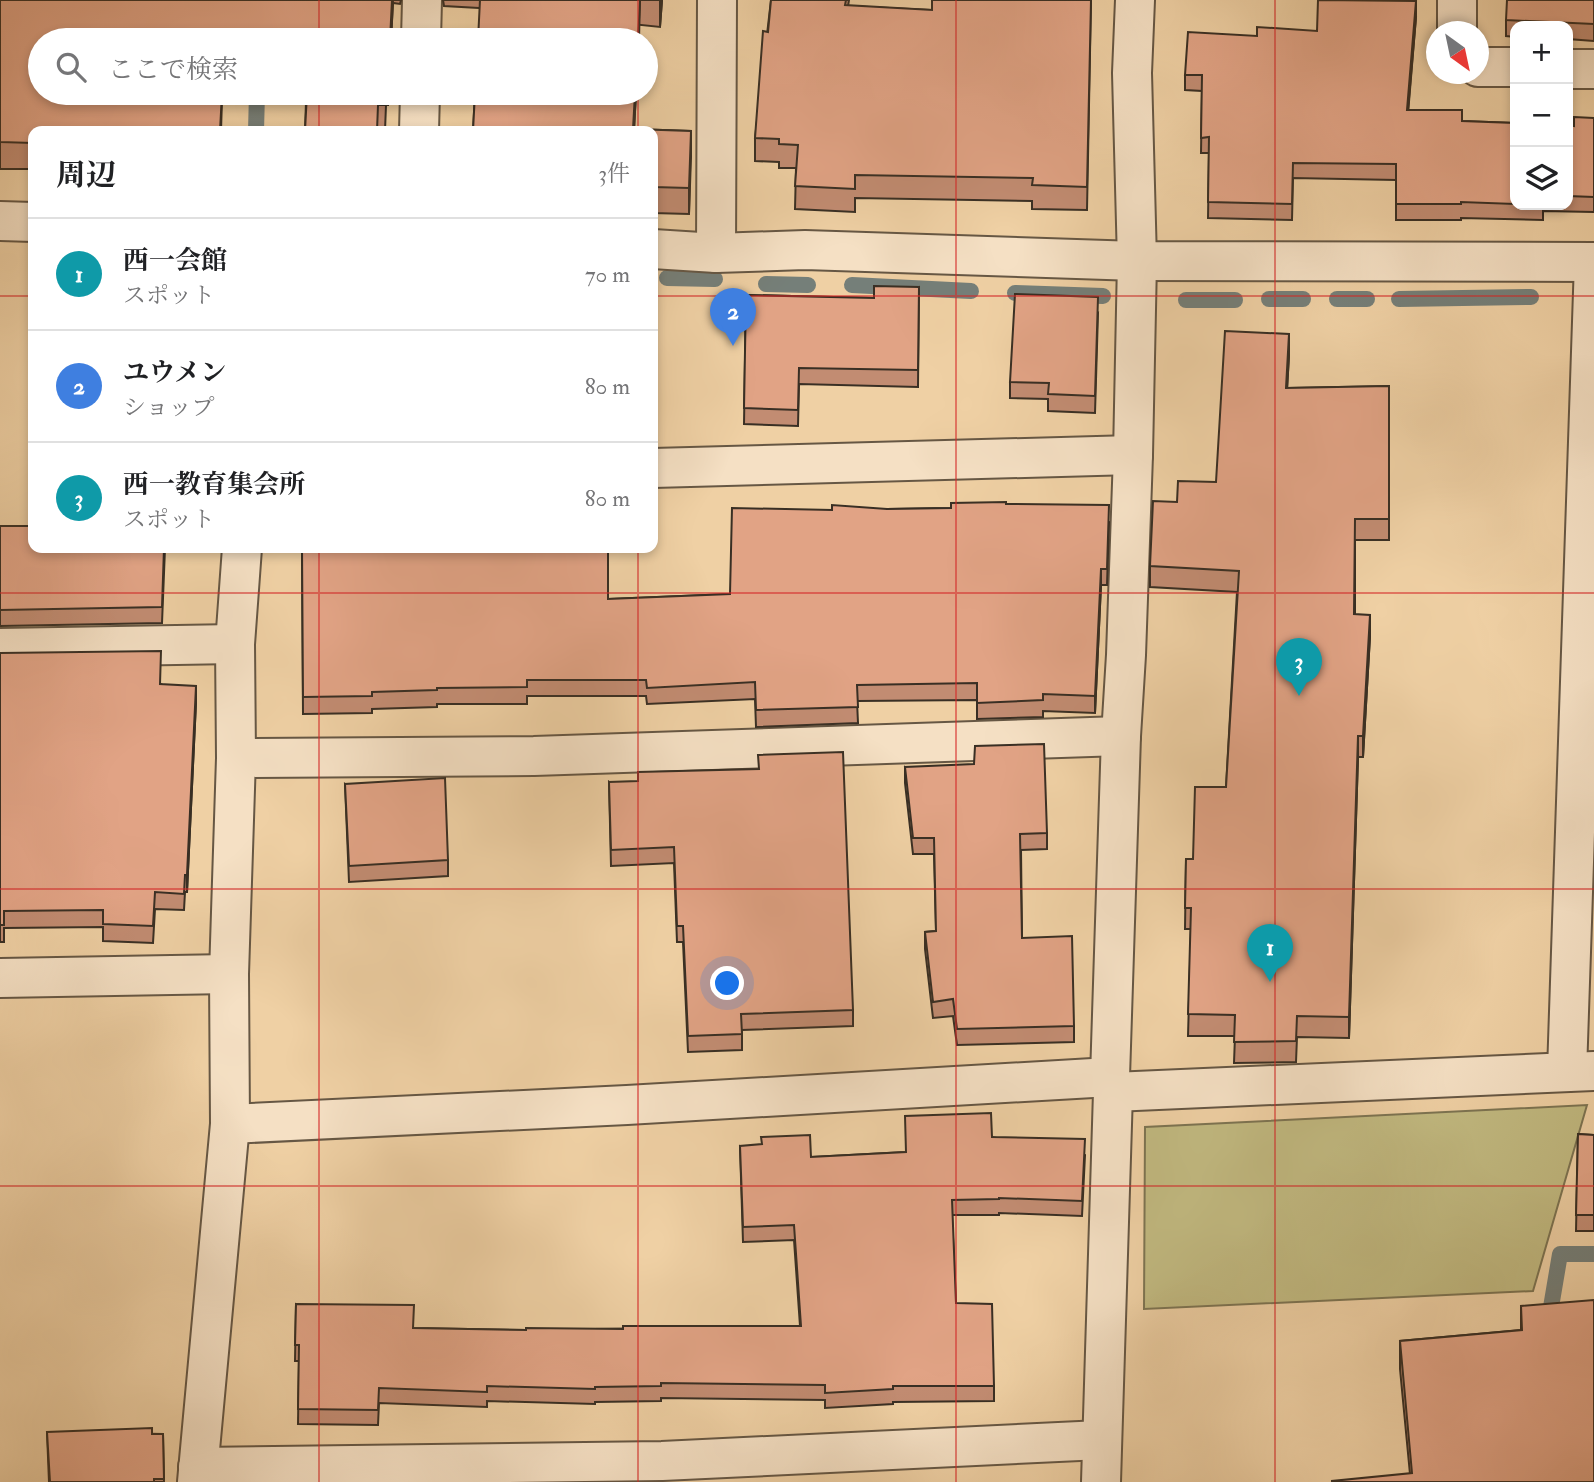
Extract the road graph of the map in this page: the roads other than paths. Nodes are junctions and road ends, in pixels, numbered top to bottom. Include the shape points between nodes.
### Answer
1 (422, 0) edge
2 (718, 0) edge
3 (1135, 0) edge
4 (1457, 0) edge
5 (1457, 21) edge
6 (421, 28) edge
7 (1489, 66) edge
8 (1510, 67) edge
9 (1573, 69) edge
10 (1594, 69) edge
11 (420, 105) edge
12 (419, 126) edge
13 (0, 221) edge
14 (28, 222) edge
15 (658, 249) edge
16 (716, 253) junction
17 (1138, 261) junction
18 (1594, 262) edge
19 (1133, 455) junction
20 (658, 468) edge
21 (242, 553) edge
22 (235, 644) junction
23 (0, 648) edge
24 (1121, 736) junction
25 (236, 758) junction
26 (229, 974) junction
27 (0, 978) edge
28 (1580, 1072) edge
29 (1111, 1085) junction
30 (230, 1124) junction
31 (1101, 1440) junction
32 (198, 1475) edge
33 (1101, 1482) edge

1 - 6 street
2 - 16 street
3 - 17 street via 1132,73
4 - 5 street
7 - 8 street
9 - 10 street
11 - 12 street
13 - 14 street
15 - 16 street
16 - 17 street via 805,250
17 - 18 street
17 - 19 street
18 - 28 street
19 - 20 street
19 - 24 street
21 - 22 street
22 - 23 street
22 - 25 street
24 - 25 street via 534,756
24 - 29 street
25 - 26 street
26 - 27 street
26 - 30 street
28 - 29 street
29 - 30 street
29 - 31 street
30 - 32 street
31 - 32 street via 662,1461
31 - 33 street

